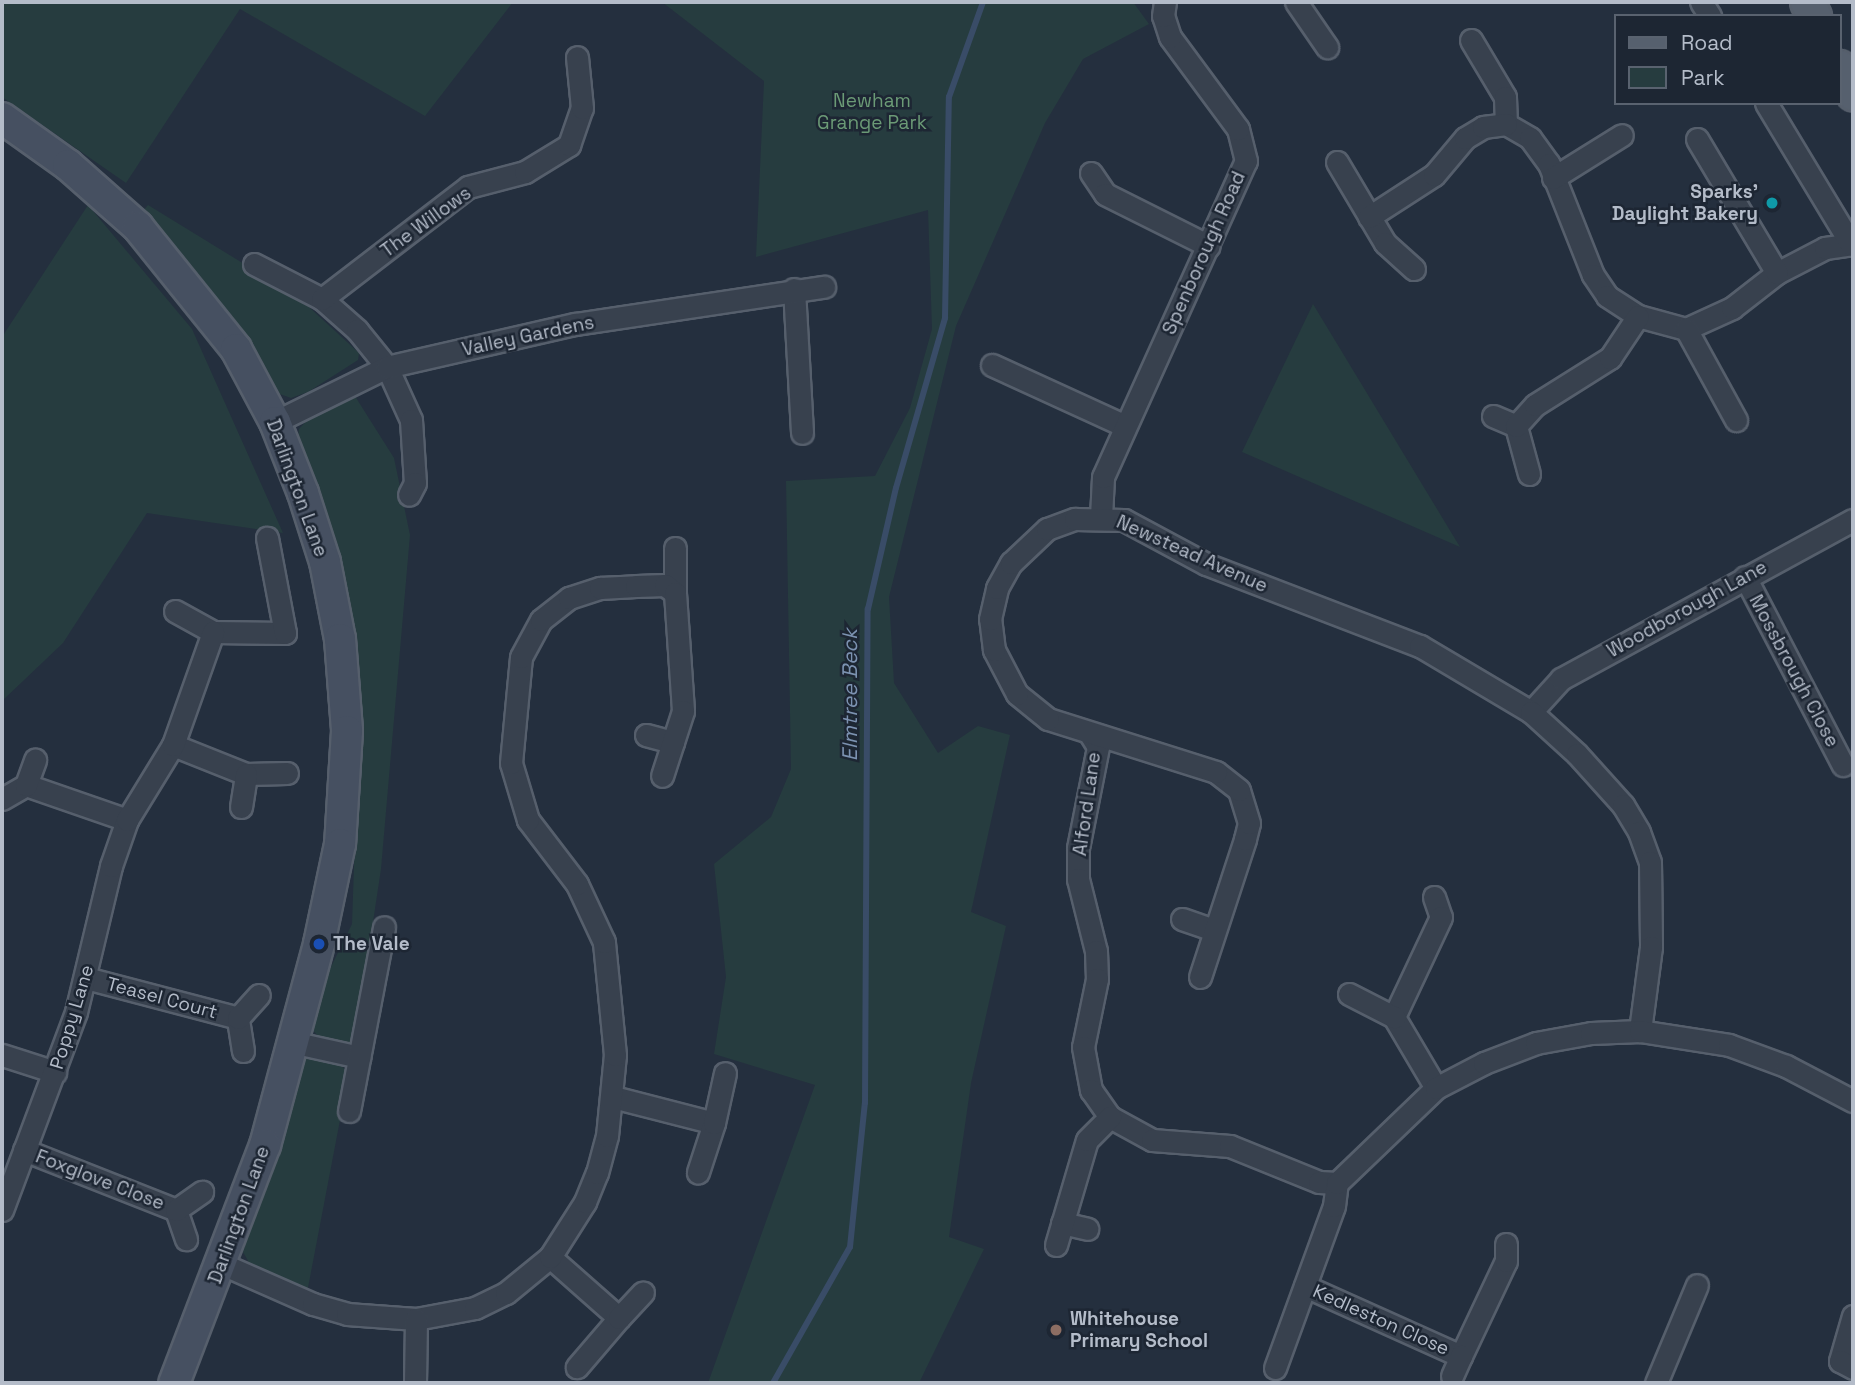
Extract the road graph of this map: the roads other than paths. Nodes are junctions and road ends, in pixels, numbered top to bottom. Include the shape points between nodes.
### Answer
1 (1165, 2) edge
2 (1296, 2) edge
3 (1471, 40) dead end
4 (1326, 47) dead end
5 (577, 57) dead end
6 (1767, 105) edge
7 (2, 118) edge
8 (1506, 124) junction
9 (1622, 135) dead end
10 (1697, 139) dead end
11 (1337, 162) dead end
12 (1091, 173) dead end
13 (1553, 177) junction
14 (1369, 217) junction
15 (1852, 244) edge
16 (1209, 246) junction
17 (254, 264) dead end
18 (1414, 269) dead end
19 (1777, 273) junction
20 (824, 287) dead end
21 (794, 289) junction
22 (322, 299) junction
23 (1638, 316) junction
24 (1686, 329) junction
25 (992, 365) dead end
26 (387, 367) junction
27 (1493, 416) dead end
28 (1737, 420) dead end
29 (275, 422) junction
30 (1125, 426) junction
31 (1516, 426) junction
32 (802, 433) dead end
33 (1529, 474) dead end
34 (409, 495) dead end
35 (1101, 517) junction
36 (1853, 520) edge
37 (267, 538) dead end
38 (675, 548) dead end
39 (1745, 577) junction
40 (675, 593) junction
41 (175, 611) dead end
42 (213, 632) junction
43 (1531, 712) junction
44 (1090, 734) junction
45 (646, 735) dead end
46 (673, 742) junction
47 (173, 745) junction
48 (35, 760) dead end
49 (1843, 765) dead end
50 (288, 773) dead end
51 (246, 774) junction
52 (662, 776) dead end
53 (26, 785) junction
54 (2, 799) edge
55 (241, 807) dead end
56 (127, 820) junction
57 (1433, 897) dead end
58 (1182, 919) dead end
59 (384, 927) dead end
60 (1214, 930) junction
61 (1200, 977) dead end
62 (86, 978) junction
63 (1349, 994) dead end
64 (259, 995) dead end
65 (1394, 1017) junction
66 (238, 1018) junction
67 (1640, 1031) junction
68 (296, 1043) junction
69 (243, 1051) dead end
70 (2, 1055) edge
71 (359, 1057) junction
72 (55, 1072) junction
73 (725, 1073) dead end
74 (1436, 1088) junction
75 (613, 1097) junction
76 (1853, 1101) edge
77 (349, 1111) dead end
78 (1110, 1116) junction
79 (714, 1123) junction
80 (24, 1150) junction
81 (698, 1172) dead end
82 (1337, 1183) junction
83 (202, 1192) dead end
84 (2, 1210) edge
85 (176, 1210) junction
86 (1062, 1223) junction
87 (1087, 1229) dead end
88 (186, 1239) dead end
89 (1506, 1244) dead end
90 (1056, 1245) dead end
91 (550, 1257) junction
92 (222, 1264) junction
93 (1697, 1285) dead end
94 (1305, 1286) junction
95 (643, 1292) dead end
96 (1853, 1315) edge
97 (619, 1318) junction
98 (416, 1319) junction
99 (1461, 1356) junction
100 (577, 1367) dead end
101 (1275, 1368) dead end
102 (1853, 1368) edge
103 (1452, 1376) dead end
104 (174, 1383) edge
105 (415, 1383) edge
106 (1656, 1383) edge

1 - 16 street, Spenborough Road via 1163,16 1170,37 1238,129 1245,148 1237,186
2 - 4 street
3 - 8 street via 1506,97
5 - 22 street, The Willows via 582,108 569,145 525,172 468,187
6 - 15 street
7 - 29 street, Darlington Lane via 68,165 138,227 236,349
8 - 13 street via 1530,138
8 - 14 street via 1483,127 1465,138 1434,174
9 - 13 street
10 - 19 street
11 - 14 street
12 - 16 street via 1105,194
13 - 23 street via 1593,275 1607,296
14 - 18 street via 1385,243
15 - 19 street via 1825,248
16 - 30 street, Spenborough Road
17 - 22 street
19 - 24 street via 1732,308
20 - 21 street, Valley Gardens
21 - 26 street, Valley Gardens via 575,324
21 - 32 street
22 - 26 street via 358,330
23 - 24 street
23 - 31 street via 1610,358 1535,405
24 - 28 street
25 - 30 street
26 - 29 street, Valley Gardens
26 - 34 street via 411,420 415,483
27 - 31 street
29 - 68 street, Darlington Lane via 325,562 340,639 348,732 340,844
30 - 35 street, Spenborough Road via 1103,477
31 - 33 street
35 - 43 street, Newstead Avenue via 1124,520 1206,564 1420,646
35 - 44 street, Newstead Avenue via 1075,519 1047,529 1028,543 997,588 990,619 994,650 1017,694 1048,719
36 - 39 street, Woodborough Lane
37 - 42 street via 285,633
38 - 40 street
39 - 43 street, Woodborough Lane via 1561,679
39 - 49 street, Mossbrough Close
40 - 46 street via 683,711
40 - 75 street via 665,585 636,586 569,598 541,620 520,657 511,764 528,820 577,884 604,942 613,1015
41 - 42 street
42 - 47 street, Poppy Lane
43 - 67 street, Newstead Avenue via 1623,805 1643,842 1653,895
44 - 60 street, Newstead Avenue via 1216,772 1239,790 1249,823
44 - 78 street, Alford Lane via 1098,747 1078,848 1078,879 1096,951 1097,979 1083,1047 1091,1090
45 - 46 street
46 - 52 street
47 - 51 street
47 - 56 street, Poppy Lane
48 - 53 street
50 - 51 street
51 - 55 street
53 - 54 street
53 - 56 street
56 - 62 street, Poppy Lane via 111,866
57 - 65 street via 1441,917
58 - 60 street
59 - 71 street
60 - 61 street, Newstead Avenue
62 - 66 street, Teasel Court
62 - 72 street, Poppy Lane
63 - 65 street
64 - 66 street, Teasel Court
65 - 74 street
66 - 69 street, Teasel Court
67 - 74 street via 1591,1033 1536,1043
67 - 76 street via 1729,1045 1786,1066
68 - 71 street
68 - 92 street, Darlington Lane
70 - 72 street
71 - 77 street
72 - 80 street, Poppy Lane
73 - 79 street
74 - 82 street
75 - 79 street
75 - 91 street via 597,1173 585,1202
78 - 82 street, Alford Lane via 1152,1140 1230,1146 1319,1182
78 - 86 street via 1087,1140
79 - 81 street
80 - 84 street, Poppy Lane
80 - 85 street, Foxglove Close
82 - 94 street
83 - 85 street, Foxglove Close
85 - 88 street, Foxglove Close
86 - 87 street
86 - 90 street
89 - 99 street, Kedleston Close via 1506,1261
91 - 97 street
91 - 98 street via 506,1293 475,1308
92 - 98 street via 347,1314
92 - 104 street, Darlington Lane
93 - 106 street
94 - 99 street, Kedleston Close
94 - 101 street
95 - 97 street
96 - 102 street via 1840,1361
97 - 100 street
98 - 105 street
99 - 103 street

